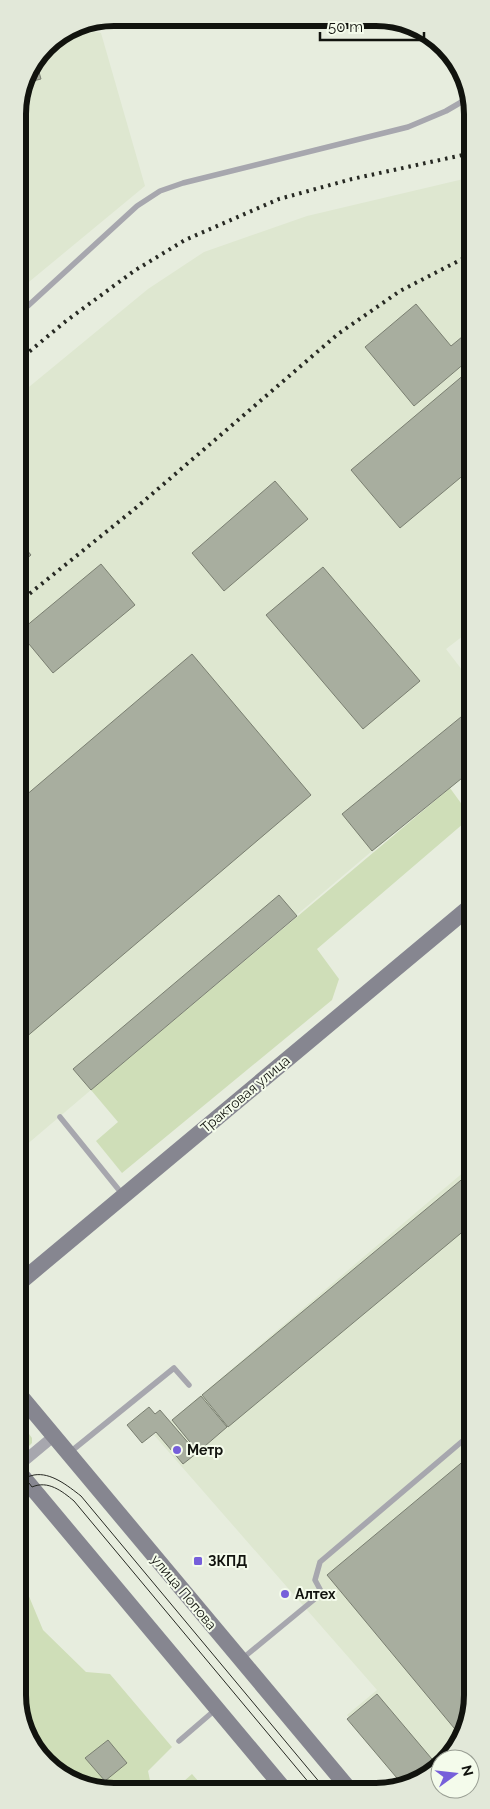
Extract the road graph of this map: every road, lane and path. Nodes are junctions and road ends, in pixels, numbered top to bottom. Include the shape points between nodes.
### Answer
1 (463, 101) edge
2 (26, 308) edge
3 (464, 912) edge
4 (60, 1117) dead end
5 (124, 1196) junction
6 (26, 1277) edge
7 (189, 1385) dead end
8 (26, 1403) edge
9 (54, 1436) junction
10 (464, 1440) edge
11 (68, 1453) junction
12 (26, 1459) edge
13 (26, 1481) edge
14 (241, 1660) junction
15 (217, 1709) junction
16 (179, 1741) dead end
17 (279, 1783) edge
18 (344, 1783) edge

1 - 2 lane via 408,127 160,191 137,206
3 - 5 main road, Трактовая улица
4 - 5 lane
5 - 6 main road, Трактовая улица
7 - 11 lane via 174,1368
8 - 9 main road, улица Попова
9 - 11 main road, улица Попова
9 - 12 street
10 - 14 lane via 320,1562 314,1580 322,1592
11 - 14 main road, улица Попова
13 - 15 main road
14 - 18 main road, улица Попова
15 - 16 lane
15 - 17 main road

